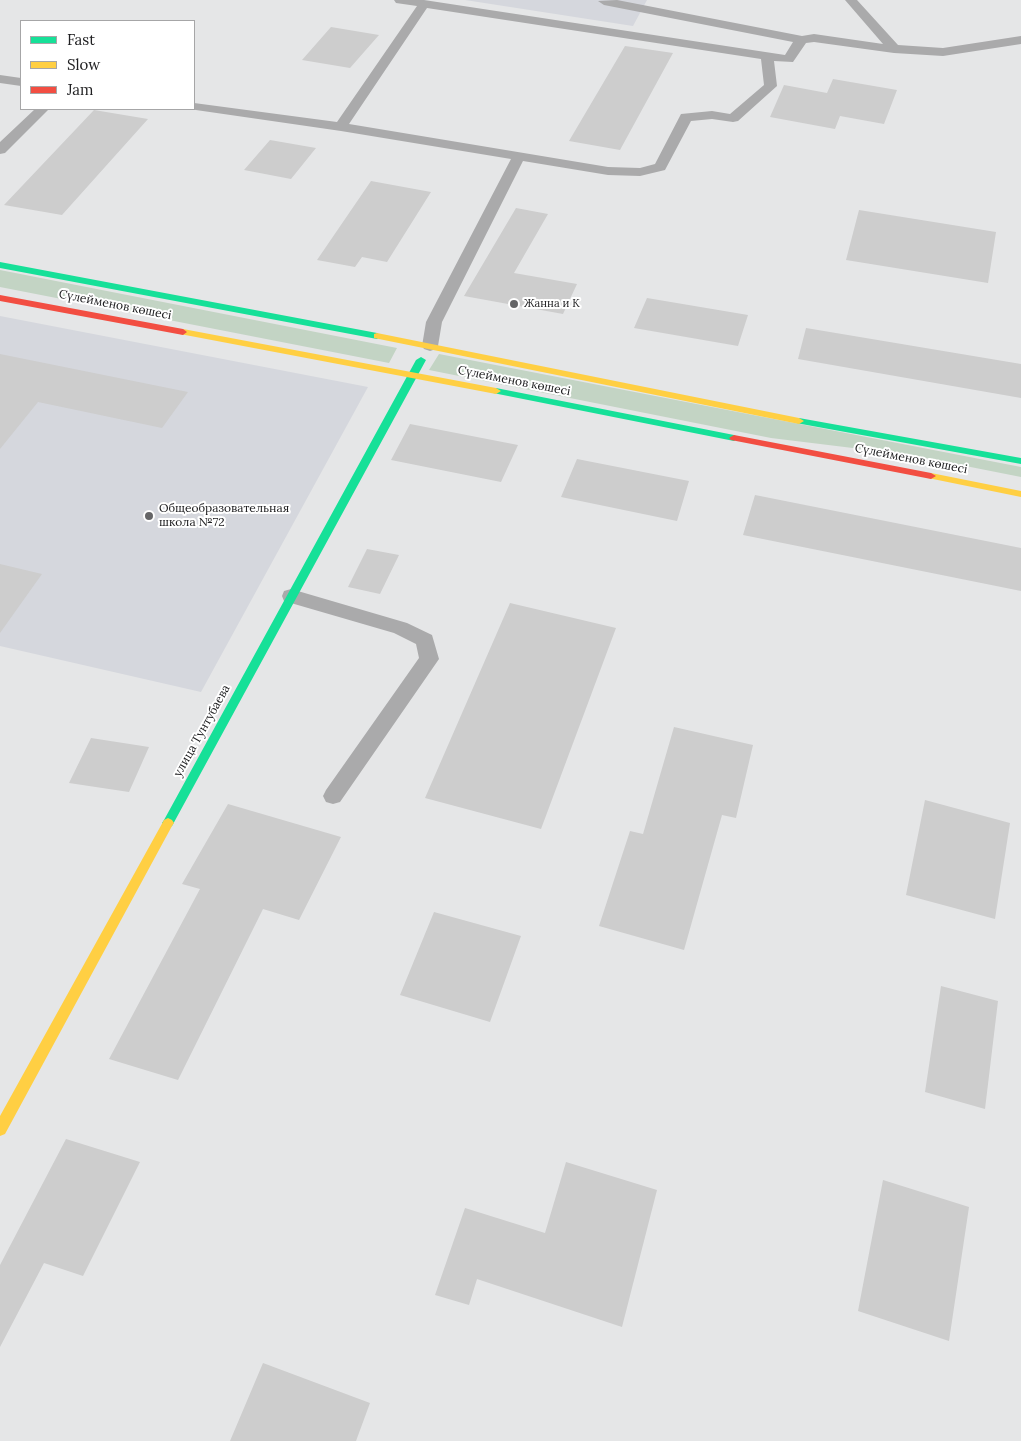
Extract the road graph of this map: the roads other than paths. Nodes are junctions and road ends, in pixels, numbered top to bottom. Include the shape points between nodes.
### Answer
1 (400, 0) edge
2 (851, 0) edge
3 (604, 1) edge
4 (424, 4) junction
5 (802, 40) junction
6 (1021, 40) edge
7 (894, 49) junction
8 (767, 56) junction
9 (0, 79) edge
10 (20, 82) edge
11 (195, 107) edge
12 (41, 110) edge
13 (341, 127) junction
14 (0, 150) edge
15 (519, 156) junction
16 (0, 265) edge
17 (0, 298) edge
18 (430, 346) junction
19 (412, 375) junction
20 (1021, 461) edge
21 (1021, 494) edge
22 (291, 596) junction
23 (333, 796) dead end
24 (0, 1129) edge

1 - 4 lane
2 - 7 lane
3 - 5 lane
4 - 8 lane
4 - 13 lane
5 - 7 lane via 814,38
5 - 8 lane via 789,59
6 - 7 lane via 943,52
8 - 15 lane via 771,86 733,118 686,117 660,167 640,172 608,170
9 - 10 lane
11 - 13 lane
12 - 14 lane
13 - 15 lane
15 - 18 lane via 434,322
16 - 18 street, Сүлейменов көшесі
17 - 19 street, Сүлейменов көшесі
18 - 19 street, улица Тунтубаева
18 - 20 street, Сүлейменов көшесі via 759,414
19 - 21 street, Сүлейменов көшесі
19 - 22 street, улица Тунтубаева
22 - 23 lane via 400,628 426,640 429,659
22 - 24 street, улица Тунтубаева

